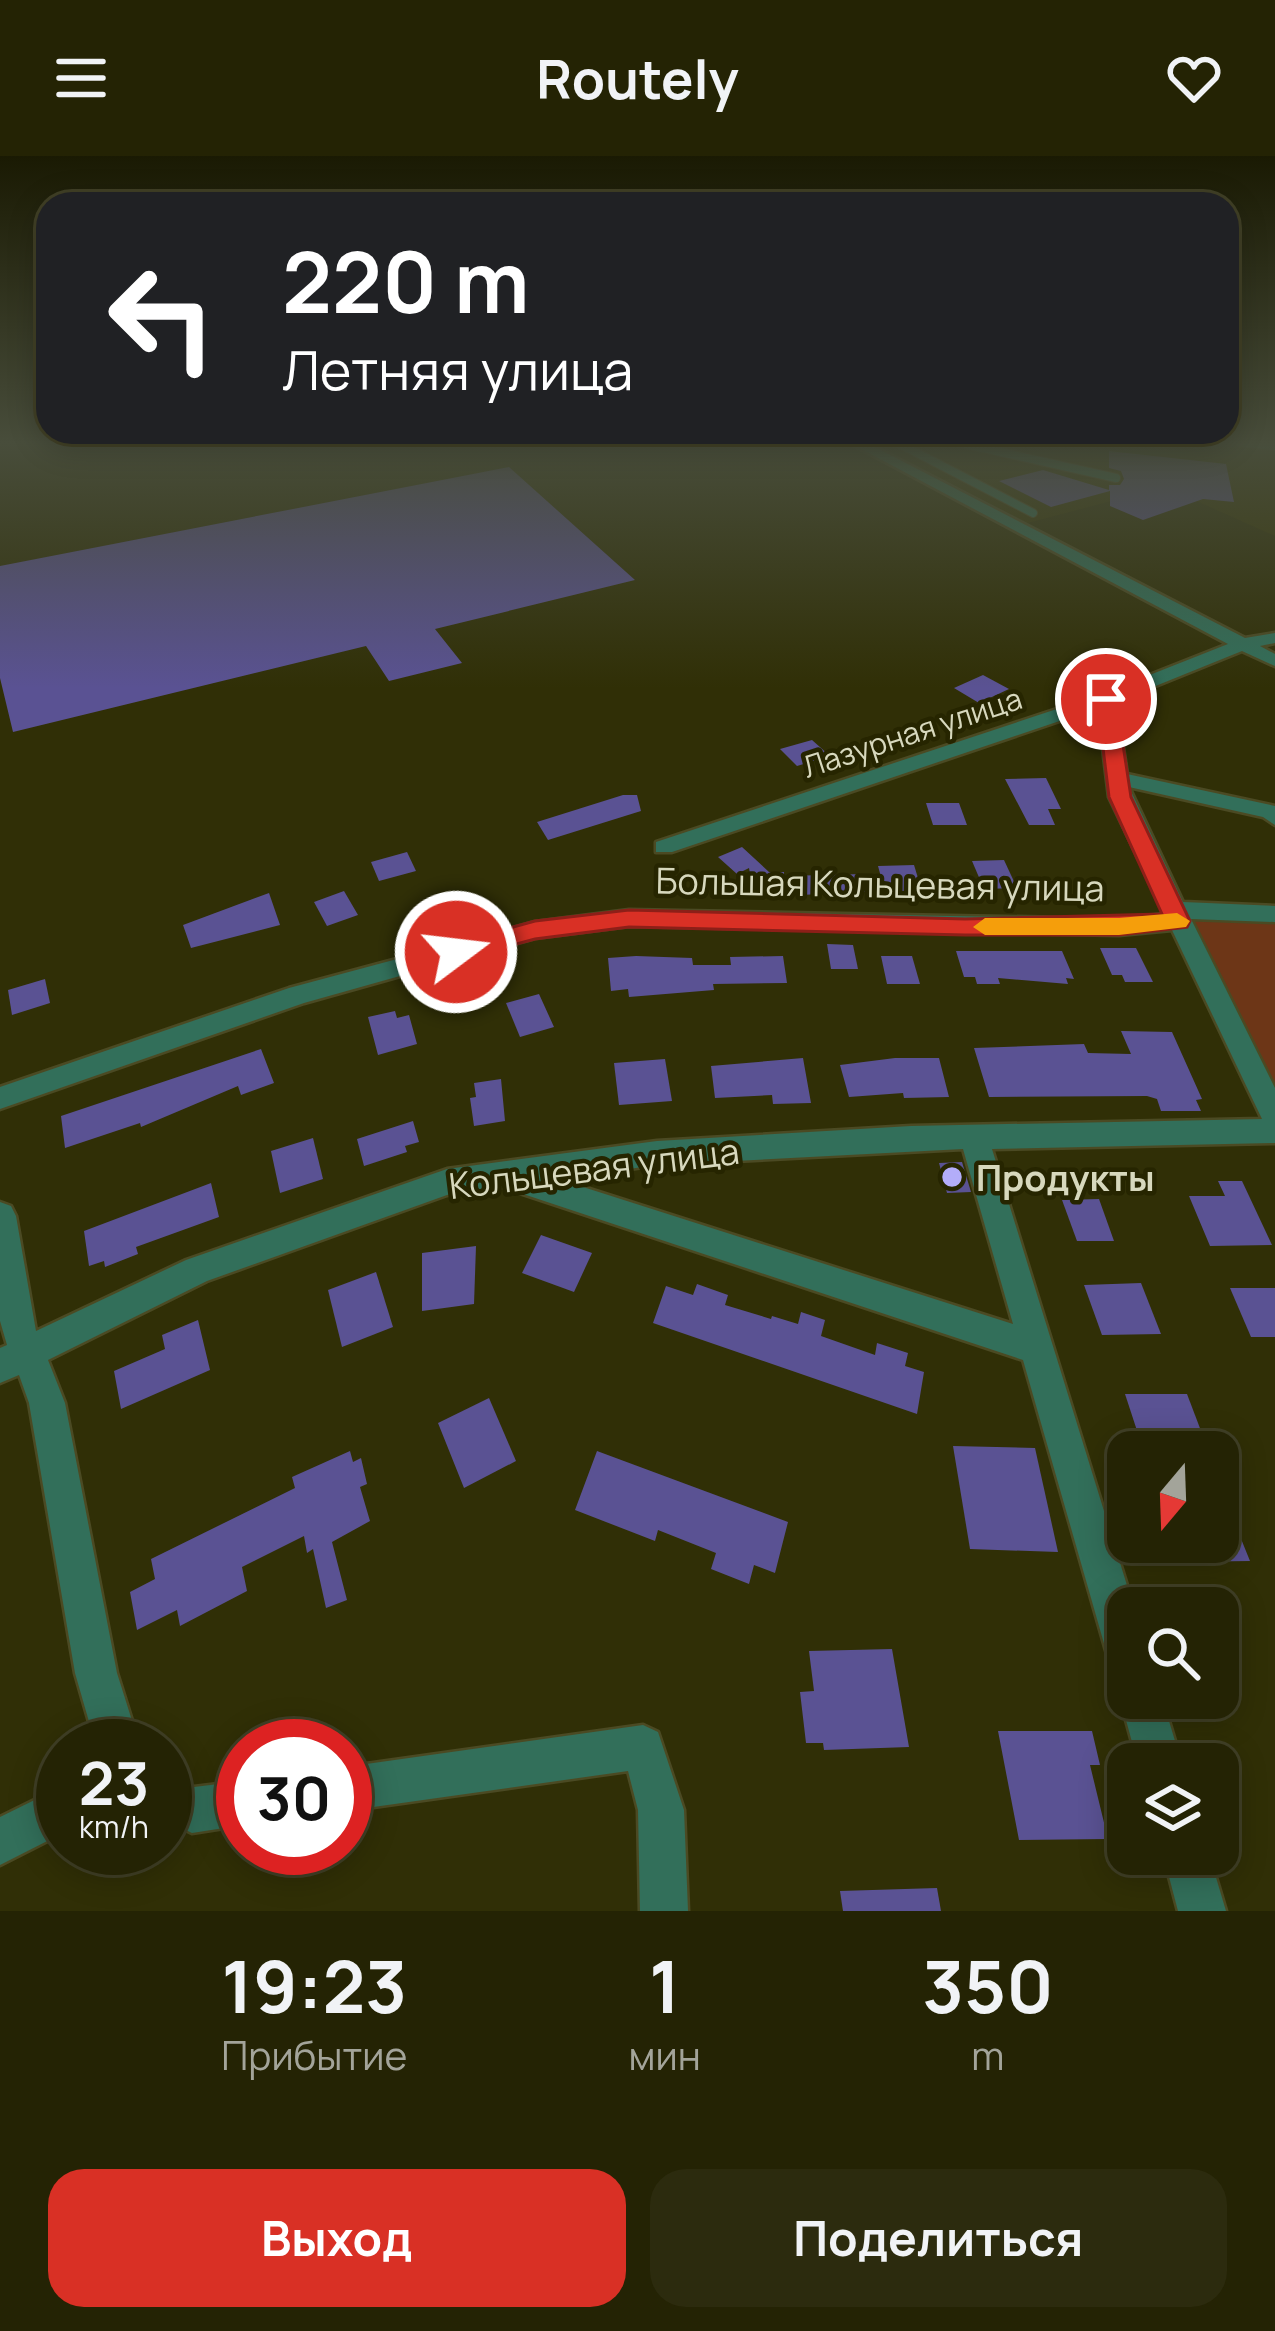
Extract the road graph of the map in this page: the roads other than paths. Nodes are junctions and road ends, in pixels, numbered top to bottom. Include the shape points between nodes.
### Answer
1 (1013, 524) edge
2 (1275, 638) edge
3 (1244, 644) junction
4 (1275, 662) edge
5 (1106, 699) junction
6 (1115, 778) junction
7 (1275, 818) edge
8 (664, 847) dead end
9 (1275, 914) edge
10 (1178, 921) junction
11 (0, 1098) edge
12 (1275, 1117) edge
13 (1275, 1131) edge
14 (974, 1136) junction
15 (506, 1175) junction
16 (0, 1216) edge
17 (1040, 1349) junction
18 (15, 1359) edge
19 (1109, 1587) edge
20 (110, 1719) edge
21 (372, 1785) edge
22 (36, 1823) edge
23 (0, 1842) edge
24 (1192, 1875) edge
25 (664, 1911) edge
26 (1202, 1911) edge

1 - 3 street
2 - 3 street, Лазурная улица
3 - 4 street
3 - 5 street, Лазурная улица
5 - 6 street
5 - 8 street, Лазурная улица
6 - 7 street
6 - 10 street
9 - 10 street, Большая Кольцевая улица via 1185,910
10 - 11 street, Большая Кольцевая улица via 965,927 629,918 535,930 298,995
10 - 12 street
13 - 14 street, Кольцевая улица
14 - 15 street, Кольцевая улица via 657,1153
14 - 17 street
15 - 17 street
15 - 18 street, Кольцевая улица via 447,1182 197,1270
16 - 18 street via 18,1328
17 - 19 street
18 - 20 street via 46,1403
21 - 25 street via 643,1748 661,1810
22 - 23 street
24 - 26 street

